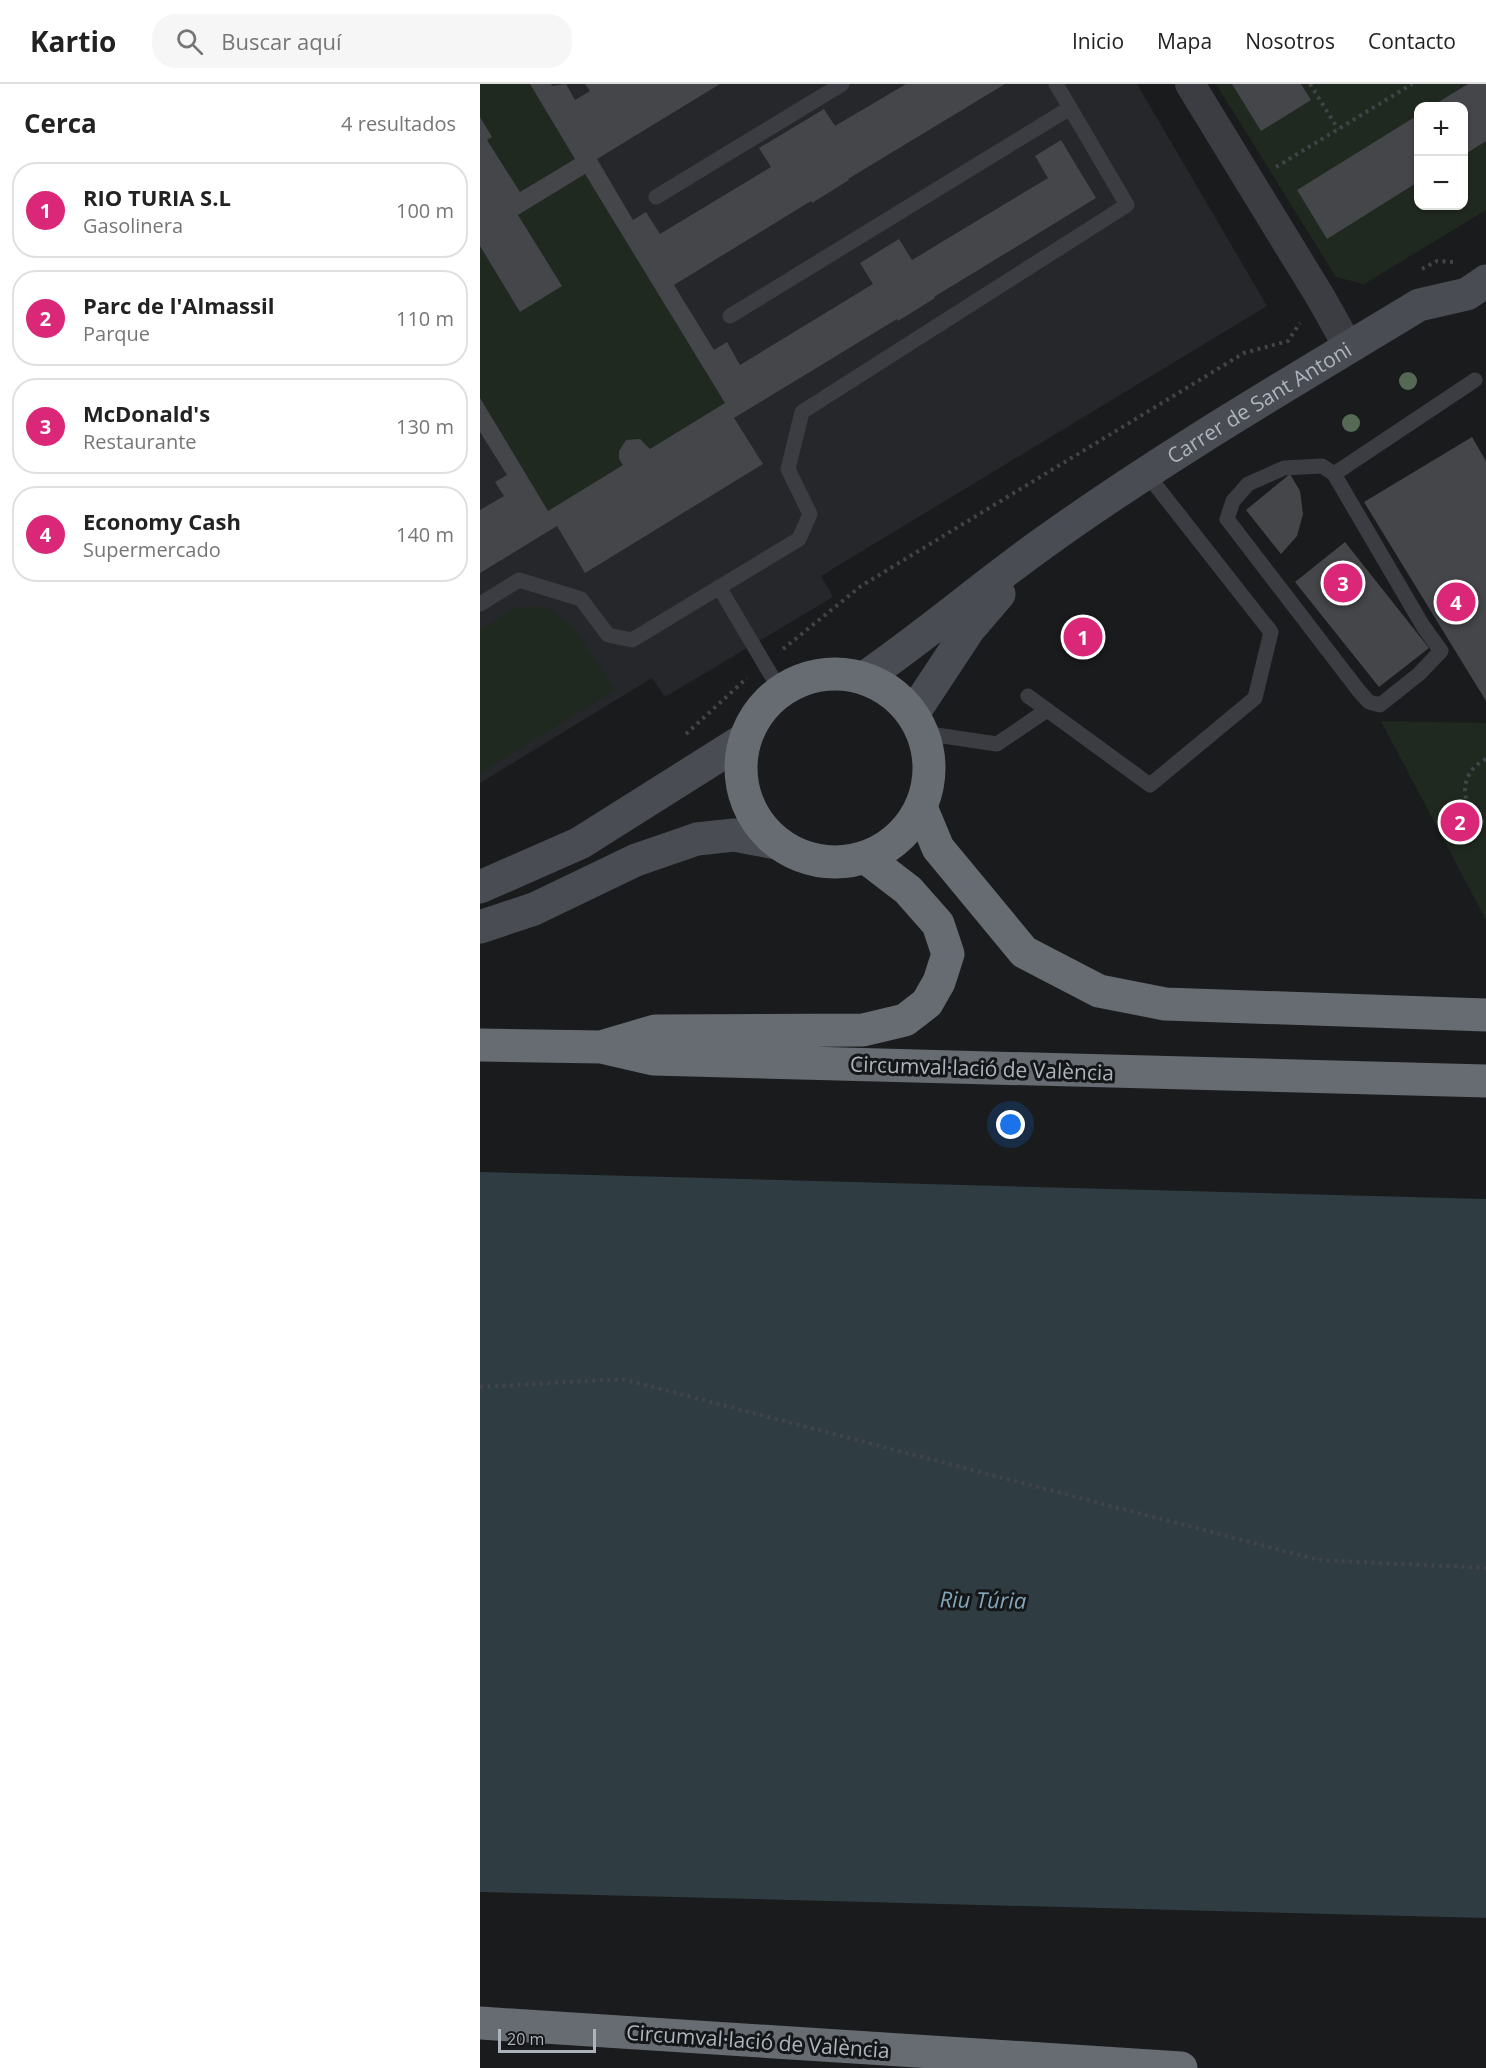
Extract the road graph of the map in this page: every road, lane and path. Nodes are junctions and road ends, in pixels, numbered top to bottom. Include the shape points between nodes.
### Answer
1 (842, 84) edge
2 (1056, 84) edge
3 (1190, 84) edge
4 (1310, 84) edge
5 (1412, 84) edge
6 (1071, 108) junction
7 (1338, 129) junction
8 (1249, 183) junction
9 (656, 197) dead end
10 (1486, 281) edge
11 (730, 316) dead end
12 (1280, 342) dead end
13 (1349, 348) junction
14 (1475, 380) dead end
15 (1146, 473) junction
16 (1334, 474) junction
17 (1041, 544) junction
18 (719, 587) junction
19 (480, 604) edge
20 (782, 650) dead end
21 (864, 678) junction
22 (780, 690) junction
23 (1028, 696) dead end
24 (1047, 710) junction
25 (918, 724) junction
26 (745, 739) junction
27 (1486, 759) edge
28 (921, 807) junction
29 (1486, 824) edge
30 (776, 843) junction
31 (865, 857) junction
32 (480, 887) edge
33 (480, 927) edge
34 (1486, 1015) edge
35 (480, 1045) edge
36 (601, 1047) junction
37 (1486, 1081) edge
38 (480, 1387) edge
39 (1486, 1568) edge
40 (480, 2023) edge
41 (1181, 2068) edge

1 - 9 lane
2 - 6 lane
3 - 8 street
4 - 7 path
5 - 7 path
6 - 11 lane
6 - 18 lane via 1127,205 802,412 788,469 810,514 799,539
7 - 8 path
8 - 13 street
10 - 13 street, Carrer de Sant Antoni via 1467,294 1419,305
12 - 20 path via 1244,353 861,586
13 - 15 street, Carrer de Sant Antoni
14 - 16 lane
15 - 17 street, Carrer de Sant Antoni
15 - 24 lane via 1271,632 1255,698 1150,785
16 - 16 lane via 1322,466 1284,468 1248,484 1233,501 1227,519 1359,691 1369,702 1380,705 1441,651
17 - 21 street, Carrer de Sant Antoni
17 - 25 street, Carrer de Sant Antoni via 969,629
18 - 19 lane via 632,640 608,635 581,598 519,580
18 - 22 lane
21 - 22 highway via 826,673
21 - 25 highway via 900,699
22 - 26 highway via 764,704
23 - 24 lane
24 - 25 lane via 997,744
25 - 28 highway via 928,754 929,772
26 - 30 highway via 740,764 744,797 758,823
26 - 32 street via 580,843
27 - 29 path via 1474,766 1464,787 1470,810
28 - 31 highway via 901,835
28 - 34 highway via 938,848 1024,952 1099,991 1165,1004
30 - 31 highway via 796,855 821,862
30 - 33 street via 734,836 697,839 636,860 534,909
31 - 36 highway via 908,890 938,924 948,954 927,1003 905,1020 863,1030 655,1031
35 - 36 highway, Circumval·lació de València
36 - 37 highway, Circumval·lació de València via 653,1059
38 - 39 path via 622,1380 1318,1560
40 - 41 highway, Circumval·lació de València

